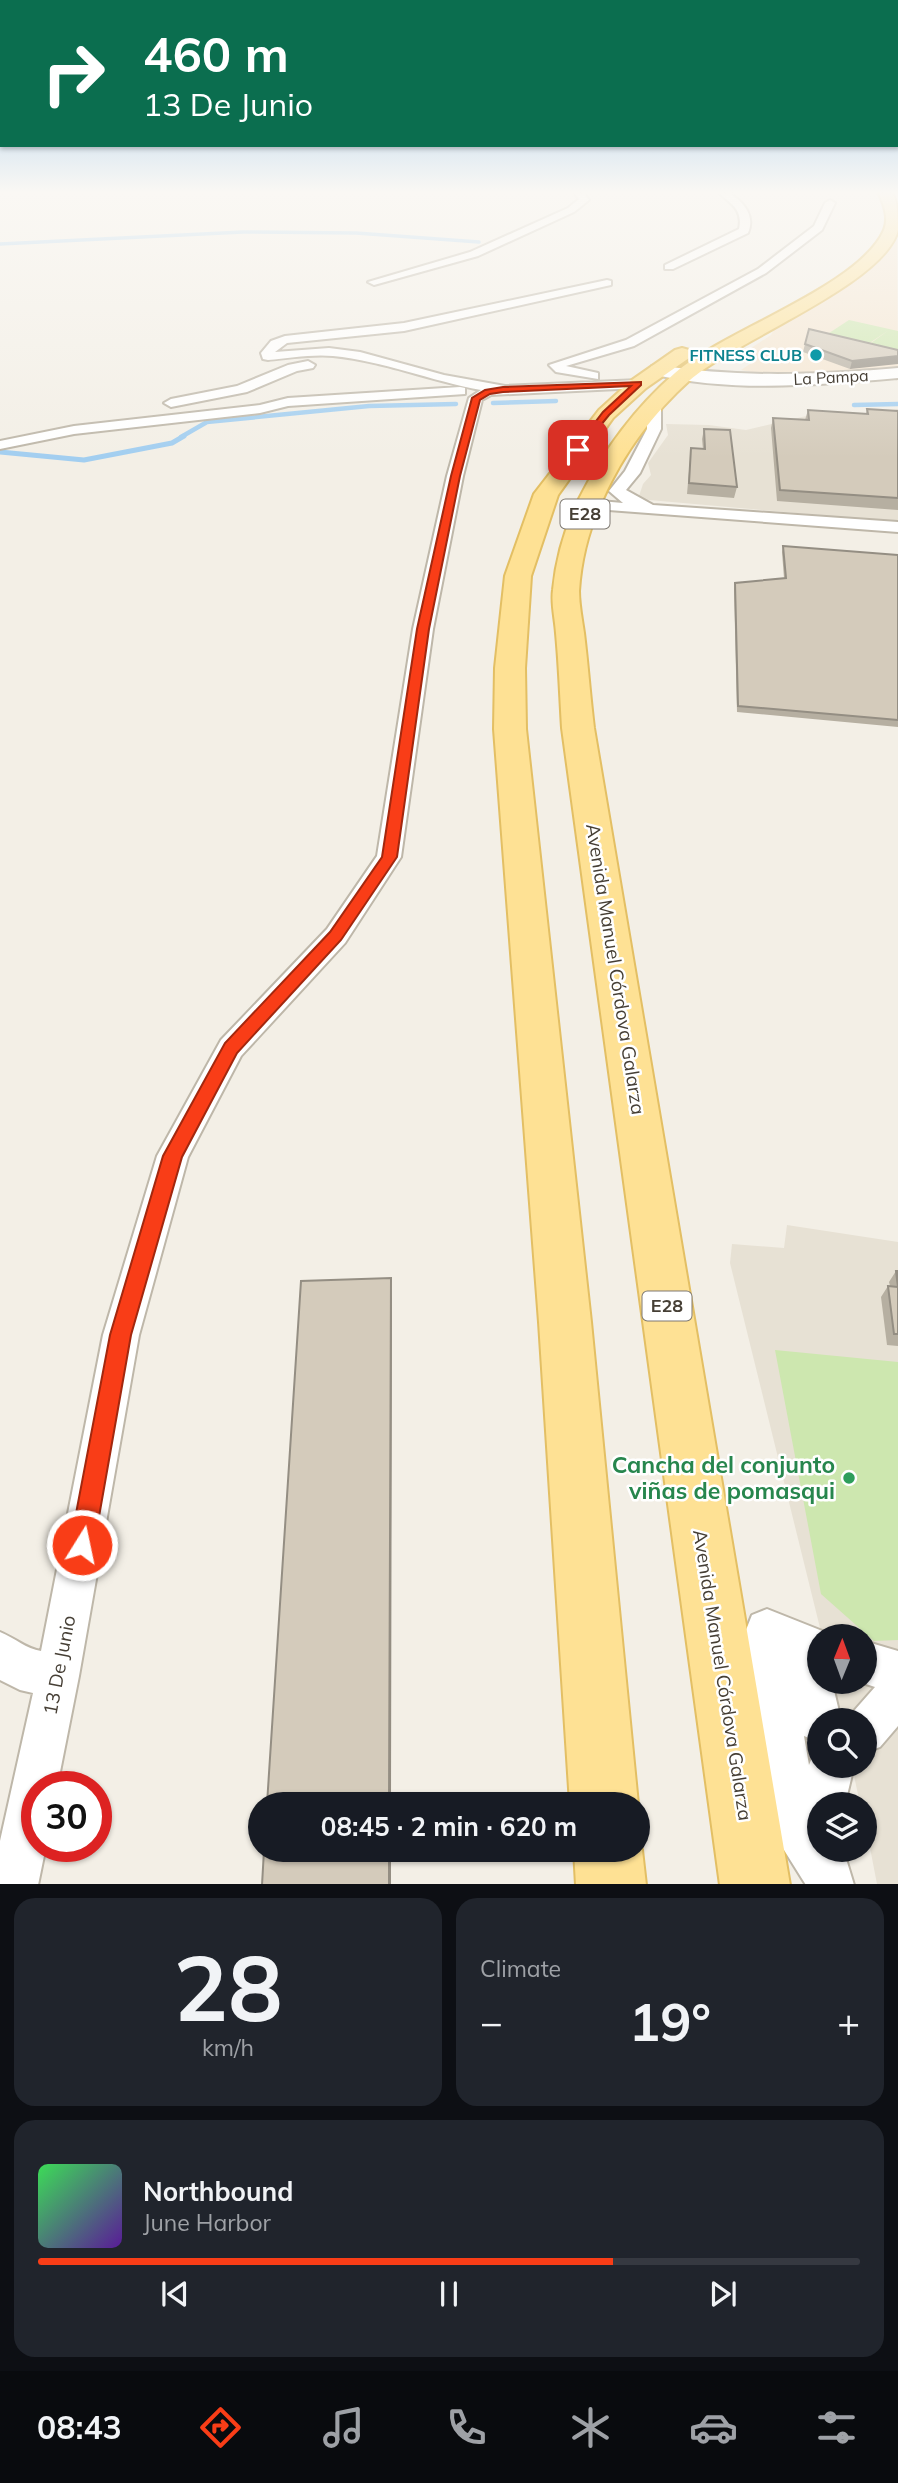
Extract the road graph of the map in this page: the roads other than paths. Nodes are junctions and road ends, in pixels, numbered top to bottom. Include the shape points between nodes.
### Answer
1 (742, 282) edge
2 (812, 282) edge
3 (837, 282) edge
4 (607, 284) dead end
5 (746, 317) junction
6 (771, 323) junction
7 (721, 350) junction
8 (402, 367) junction
9 (898, 373) edge
10 (765, 380) junction
11 (650, 384) junction
12 (495, 390) junction
13 (127, 425) junction
14 (0, 445) edge
15 (601, 501) junction
16 (654, 509) junction
17 (898, 527) edge
18 (796, 1641) edge
19 (0, 1653) edge
20 (877, 1666) edge
21 (898, 1672) edge
22 (58, 1676) junction
23 (898, 1693) edge
24 (816, 1708) edge
25 (877, 1716) edge
26 (603, 1792) edge
27 (609, 1862) edge
28 (829, 1871) edge
29 (14, 1884) edge
30 (611, 1884) edge
31 (755, 1884) edge

1 - 11 street via 631,343 556,365 605,380
2 - 5 main road, Avenida Manuel Córdova Galarza / E28
3 - 6 main road, Avenida Manuel Córdova Galarza / E28
4 - 8 street via 404,327 285,340 267,353 278,357 329,352
5 - 6 main road
5 - 11 main road, Avenida Manuel Córdova Galarza / E28
6 - 7 main road, Avenida Manuel Córdova Galarza / E28
7 - 10 street, La Pampa via 724,366 731,371
7 - 11 main road, Avenida Manuel Córdova Galarza / E28
8 - 12 street
8 - 13 street via 301,365 228,393 124,414
9 - 10 street, La Pampa
10 - 11 street, La Pampa
11 - 12 street
11 - 15 main road, Avenida Manuel Córdova Galarza / E28
11 - 26 main road, Avenida Manuel Córdova Galarza / E28 via 606,414 545,494 517,576 510,668 510,729
12 - 13 street via 288,402
12 - 22 street, 13 De Junio via 476,398 450,501 423,629 389,857 336,936 231,1048 173,1156 121,1335
13 - 14 street
15 - 16 street
15 - 16 street via 631,501
15 - 31 main road, Avenida Manuel Córdova Galarza / E28 via 575,543 566,591 578,728
16 - 17 street
18 - 24 street
18 - 28 street via 795,1826
19 - 22 street via 20,1669
20 - 21 street
22 - 29 street, 13 De Junio
23 - 25 street
27 - 30 main road

